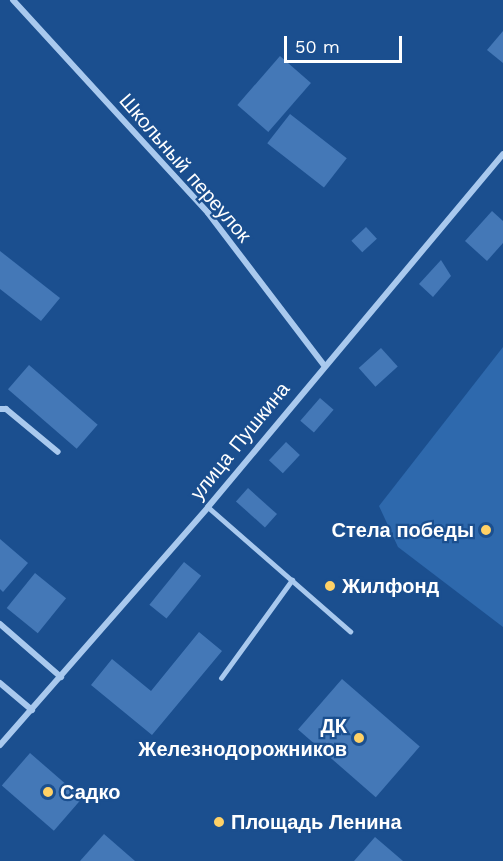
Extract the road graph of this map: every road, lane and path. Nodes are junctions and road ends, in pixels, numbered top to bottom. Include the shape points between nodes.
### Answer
1 (13, 0) edge
2 (503, 154) edge
3 (324, 365) junction
4 (0, 409) edge
5 (58, 452) dead end
6 (208, 507) junction
7 (292, 580) junction
8 (0, 624) edge
9 (350, 631) dead end
10 (61, 677) junction
11 (221, 678) dead end
12 (0, 683) edge
13 (32, 710) junction
14 (0, 745) edge

1 - 3 street, Школьный переулок via 208,213
2 - 3 street, улица Пушкина
3 - 6 street, улица Пушкина
4 - 5 street via 6,409
6 - 7 lane
6 - 10 street, улица Пушкина
7 - 9 lane
7 - 11 lane
8 - 10 street
10 - 13 street, улица Пушкина
12 - 13 street
13 - 14 street, улица Пушкина

